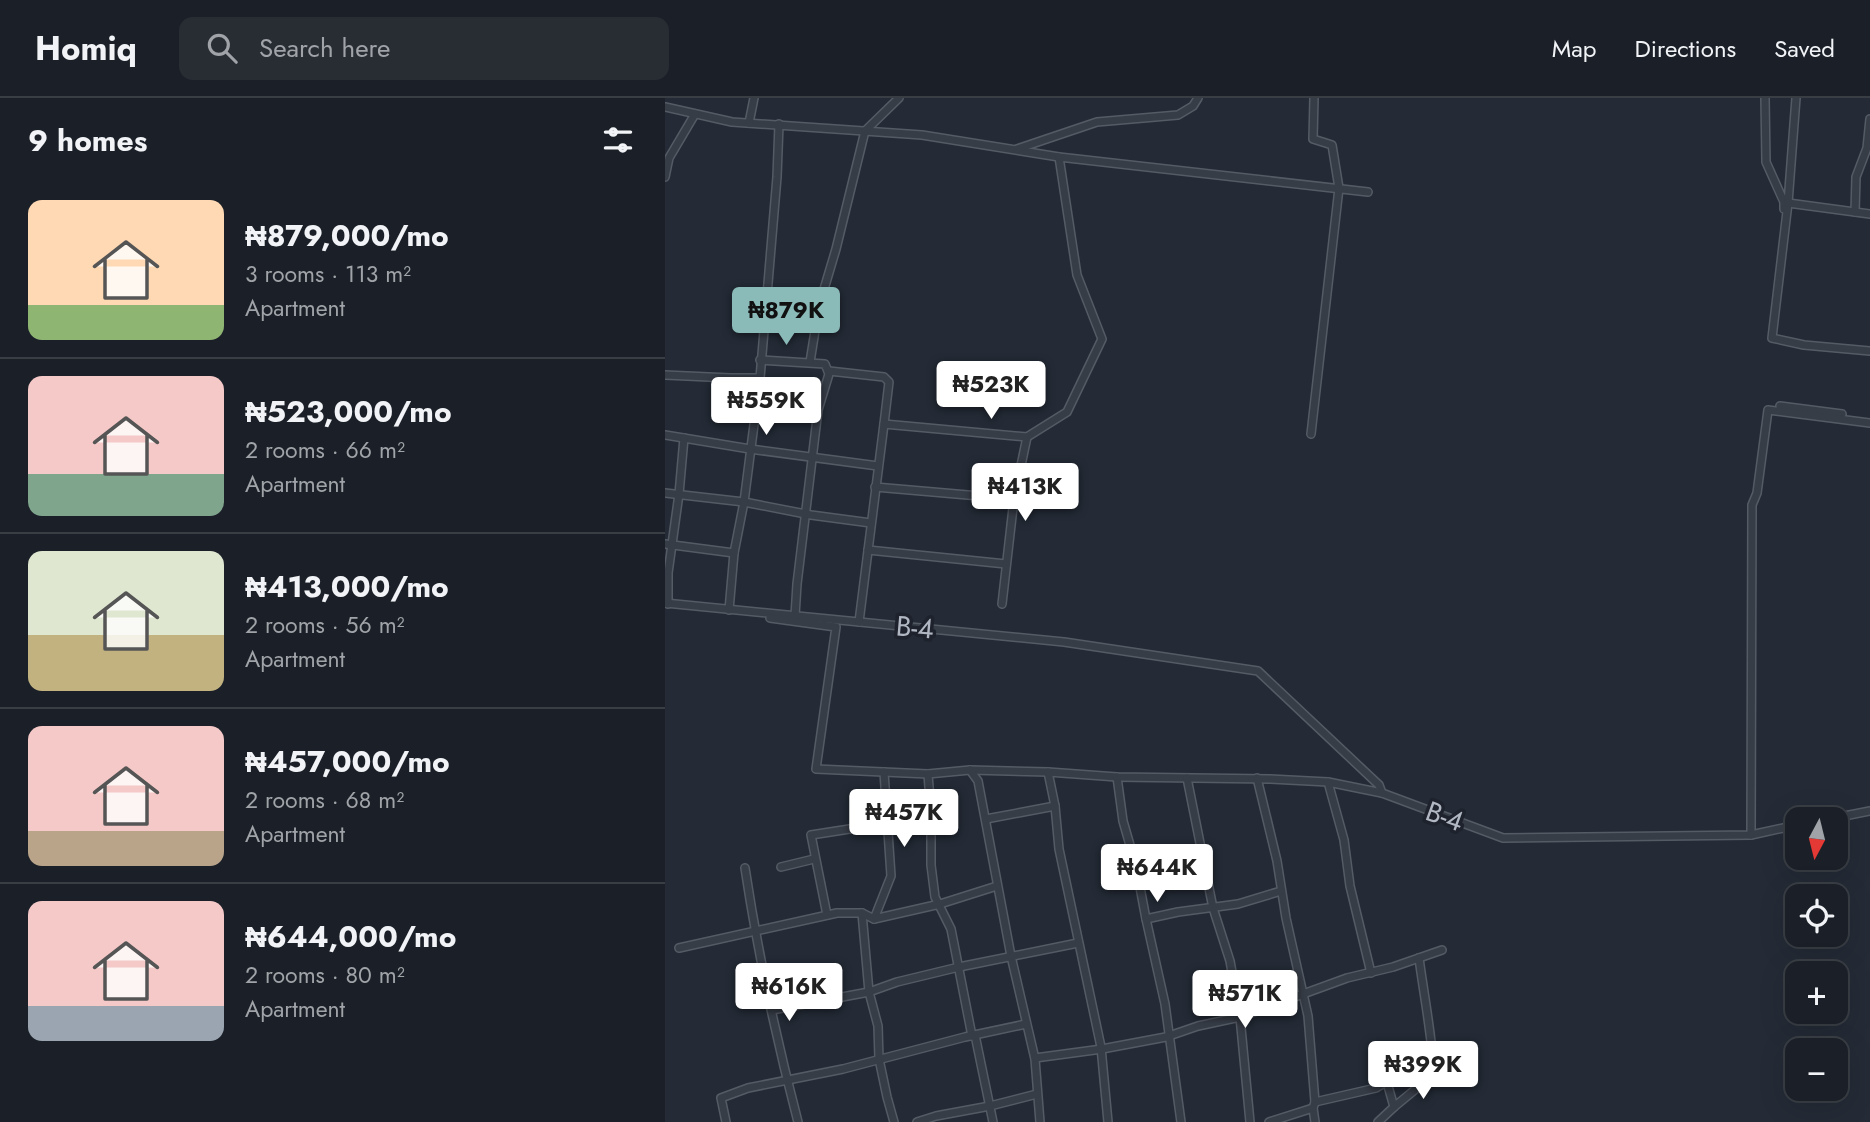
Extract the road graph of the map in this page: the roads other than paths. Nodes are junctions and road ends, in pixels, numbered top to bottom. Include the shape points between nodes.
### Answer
1 (754, 98) edge
2 (899, 98) edge
3 (1198, 98) edge
4 (1314, 98) edge
5 (1765, 98) edge
6 (1796, 98) edge
7 (665, 107) edge
8 (695, 114) junction
9 (1870, 119) edge
10 (749, 123) junction
11 (779, 124) junction
12 (866, 131) junction
13 (1013, 151) junction
14 (1059, 157) junction
15 (665, 177) edge
16 (1339, 188) junction
17 (1368, 191) dead end
18 (1788, 203) junction
19 (1855, 212) junction
20 (1870, 214) edge
21 (1780, 260) junction
22 (1870, 351) edge
23 (760, 360) junction
24 (810, 362) junction
25 (828, 371) junction
26 (665, 375) edge
27 (760, 378) junction
28 (1780, 406) dead end
29 (1870, 420) edge
30 (884, 424) junction
31 (665, 435) edge
32 (1311, 435) dead end
33 (684, 438) junction
34 (1027, 438) junction
35 (750, 449) junction
36 (814, 457) junction
37 (878, 466) junction
38 (875, 487) junction
39 (665, 493) edge
40 (679, 495) junction
41 (1014, 499) junction
42 (744, 502) junction
43 (806, 514) junction
44 (871, 523) junction
45 (669, 545) edge
46 (868, 550) junction
47 (734, 553) junction
48 (1006, 564) junction
49 (669, 604) edge
50 (1002, 604) dead end
51 (729, 610) junction
52 (795, 616) junction
53 (859, 622) junction
54 (969, 770) junction
55 (884, 772) junction
56 (1048, 772) junction
57 (928, 774) junction
58 (1117, 778) junction
59 (1187, 778) junction
60 (1257, 778) junction
61 (1328, 782) junction
62 (1382, 793) junction
63 (1055, 806) junction
64 (1870, 811) edge
65 (1848, 815) edge
66 (986, 819) junction
67 (888, 823) junction
68 (1785, 828) edge
69 (1751, 835) junction
70 (814, 859) junction
71 (781, 867) dead end
72 (745, 868) dead end
73 (997, 886) junction
74 (1281, 891) junction
75 (940, 904) junction
76 (1213, 908) junction
77 (862, 913) junction
78 (827, 915) junction
79 (874, 919) junction
80 (1146, 919) junction
81 (754, 930) junction
82 (1078, 943) junction
83 (679, 948) dead end
84 (1442, 950) dead end
85 (1011, 956) junction
86 (1419, 958) junction
87 (959, 967) junction
88 (1371, 973) junction
89 (869, 992) junction
90 (1303, 993) junction
91 (772, 1010) junction
92 (1240, 1017) junction
93 (1026, 1024) junction
94 (1170, 1034) junction
95 (974, 1035) junction
96 (1101, 1049) junction
97 (1035, 1058) junction
98 (1380, 1058) dead end
99 (879, 1059) junction
100 (787, 1081) junction
101 (1386, 1082) junction
102 (1037, 1094) junction
103 (1314, 1105) junction
104 (990, 1106) junction
105 (1394, 1108) junction
106 (726, 1122) edge
107 (798, 1122) edge
108 (894, 1122) edge
109 (917, 1122) edge
110 (993, 1122) edge
111 (1040, 1122) edge
112 (1108, 1122) edge
113 (1181, 1122) edge
114 (1250, 1122) edge
115 (1269, 1122) edge
116 (1315, 1122) edge
117 (1378, 1122) edge

1 - 10 street
2 - 12 street
3 - 13 street via 1178,115 1097,122
4 - 16 street via 1313,139 1332,145
5 - 21 street via 1766,162 1784,202
6 - 18 street
7 - 8 street
8 - 10 street
8 - 15 street via 670,158
9 - 19 street via 1867,148 1856,177
10 - 11 street
11 - 12 street
11 - 23 street
12 - 13 street via 922,135
12 - 24 street via 819,306
13 - 14 street
14 - 16 street
14 - 34 street via 1077,275 1102,339 1067,412
16 - 17 street
16 - 32 street
18 - 19 street
18 - 21 street
19 - 20 street
21 - 22 street via 1772,338
23 - 24 street
23 - 27 street
24 - 25 street via 825,364
25 - 30 street via 884,377 888,382
25 - 36 street via 818,410
26 - 27 street
27 - 35 street
28 - 29 street
29 - 69 street via 1768,410 1752,505
30 - 34 street
30 - 37 street
31 - 33 street
33 - 35 street
33 - 40 street
34 - 41 street
35 - 36 street
35 - 42 street
36 - 37 street
36 - 43 street
37 - 38 street
38 - 41 street
38 - 44 street
39 - 40 street
40 - 42 street
40 - 45 street
41 - 48 street
42 - 43 street
42 - 47 street
43 - 44 street
43 - 52 street
44 - 46 street
45 - 47 street
45 - 49 street
46 - 48 street
46 - 53 street
47 - 51 street
48 - 50 street
49 - 51 street, B-4
49 - 55 street via 836,628 816,769
51 - 52 street, B-4
52 - 53 street, B-4
53 - 62 street, B-4 via 1064,642 1258,671 1379,785
54 - 56 street
54 - 57 street
54 - 66 street via 978,781
55 - 57 street
55 - 67 street
56 - 58 street
56 - 63 street
57 - 75 street via 931,865
58 - 59 street
58 - 80 street
59 - 60 street
59 - 76 street
60 - 61 street
60 - 74 street
61 - 62 street
61 - 88 street
62 - 69 street, B-4 via 1503,838
63 - 66 street
63 - 82 street
64 - 65 street
66 - 73 street
67 - 70 street via 810,835
67 - 79 street via 891,876
68 - 69 street, B-4
70 - 71 street
70 - 78 street
72 - 81 street
73 - 75 street
73 - 85 street
74 - 76 street
74 - 90 street
75 - 79 street
75 - 87 street
76 - 80 street
76 - 92 street via 1230,961
77 - 78 street
77 - 79 street
77 - 89 street
78 - 81 street
80 - 94 street
81 - 83 street
81 - 91 street
82 - 85 street
82 - 96 street
84 - 86 street
85 - 87 street
85 - 93 street
86 - 88 street
86 - 105 street via 1434,1074
87 - 89 street
87 - 95 street
88 - 90 street
89 - 91 street
89 - 99 street
90 - 92 street
90 - 103 street
91 - 100 street
92 - 94 street
92 - 114 street
93 - 95 street
93 - 97 street
94 - 96 street
94 - 113 street
95 - 99 street
95 - 104 street
96 - 97 street
96 - 112 street
97 - 102 street
98 - 101 street
99 - 100 street
99 - 108 street
100 - 106 street via 721,1098
100 - 107 street
101 - 103 street
101 - 105 street
102 - 104 street
102 - 111 street
103 - 115 street
103 - 116 street
104 - 109 street
104 - 110 street
105 - 117 street

